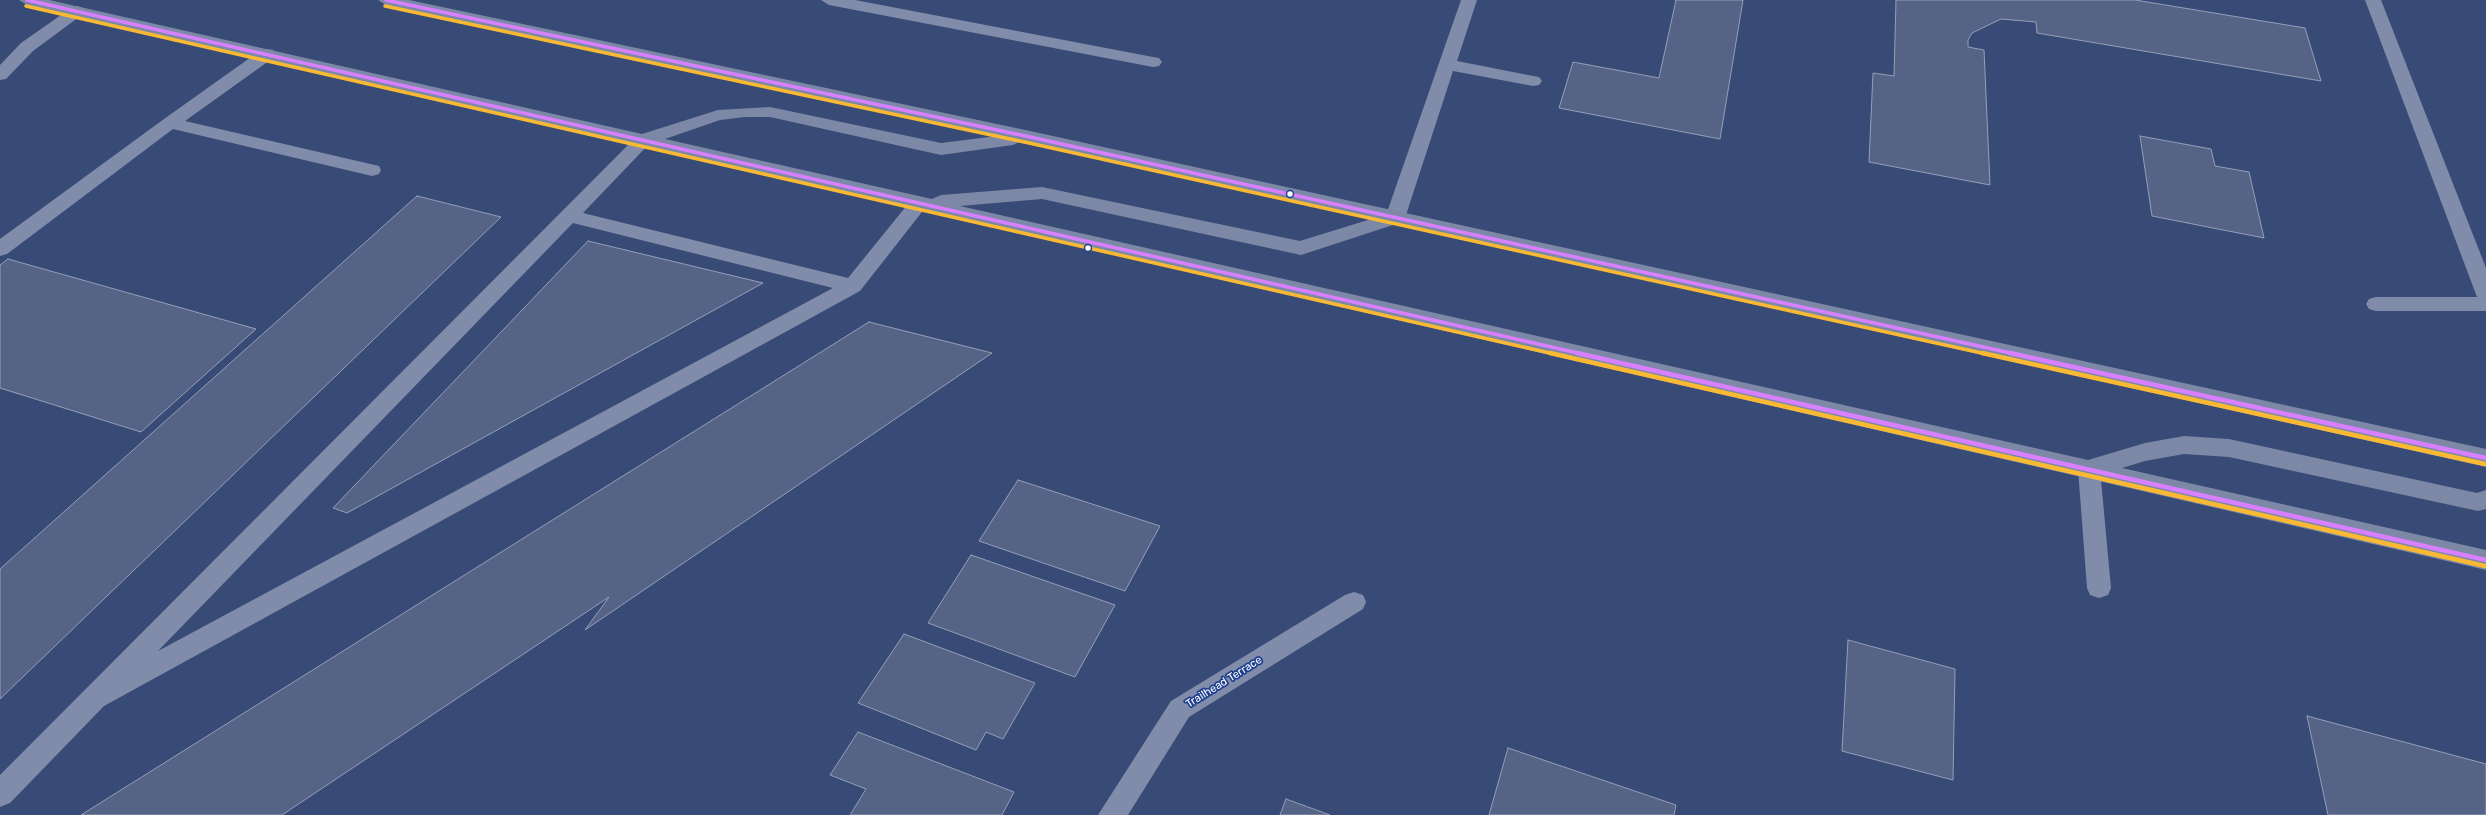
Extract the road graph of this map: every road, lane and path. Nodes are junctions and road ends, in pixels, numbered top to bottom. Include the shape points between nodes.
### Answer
1 (27, 0) edge
2 (386, 0) edge
3 (829, 0) edge
4 (1469, 0) edge
5 (2373, 0) edge
6 (77, 11) junction
7 (267, 54) junction
8 (1153, 62) dead end
9 (1448, 65) junction
10 (0, 75) edge
11 (1533, 81) dead end
12 (170, 123) junction
13 (1030, 137) junction
14 (644, 140) junction
15 (372, 170) dead end
16 (919, 203) junction
17 (569, 216) junction
18 (1395, 218) junction
19 (0, 249) edge
20 (853, 286) junction
21 (2486, 294) edge
22 (2376, 304) dead end
23 (2486, 304) edge
24 (2486, 458) edge
25 (2089, 469) junction
26 (2486, 499) edge
27 (2486, 560) edge
28 (2099, 588) dead end
29 (1354, 602) dead end
30 (96, 696) junction
31 (0, 794) edge
32 (1112, 815) edge

1 - 6 main road
2 - 13 main road
3 - 8 street
4 - 9 street
5 - 21 street
6 - 7 main road
6 - 10 street via 28,47
7 - 12 street
7 - 14 main road
9 - 11 street
9 - 18 street
12 - 15 street
12 - 19 street
13 - 14 main road via 941,149 770,112 745,112 718,115
13 - 18 main road
14 - 16 main road
14 - 17 street
16 - 18 main road via 1042,193 1301,248
16 - 20 street
16 - 25 main road
17 - 20 street
17 - 30 street
18 - 24 main road
20 - 30 street
22 - 23 street
25 - 26 main road via 2145,452 2184,445 2229,448 2478,502
25 - 27 main road
25 - 28 street
29 - 32 street, Trailhead Terrace via 1180,709
30 - 31 street

